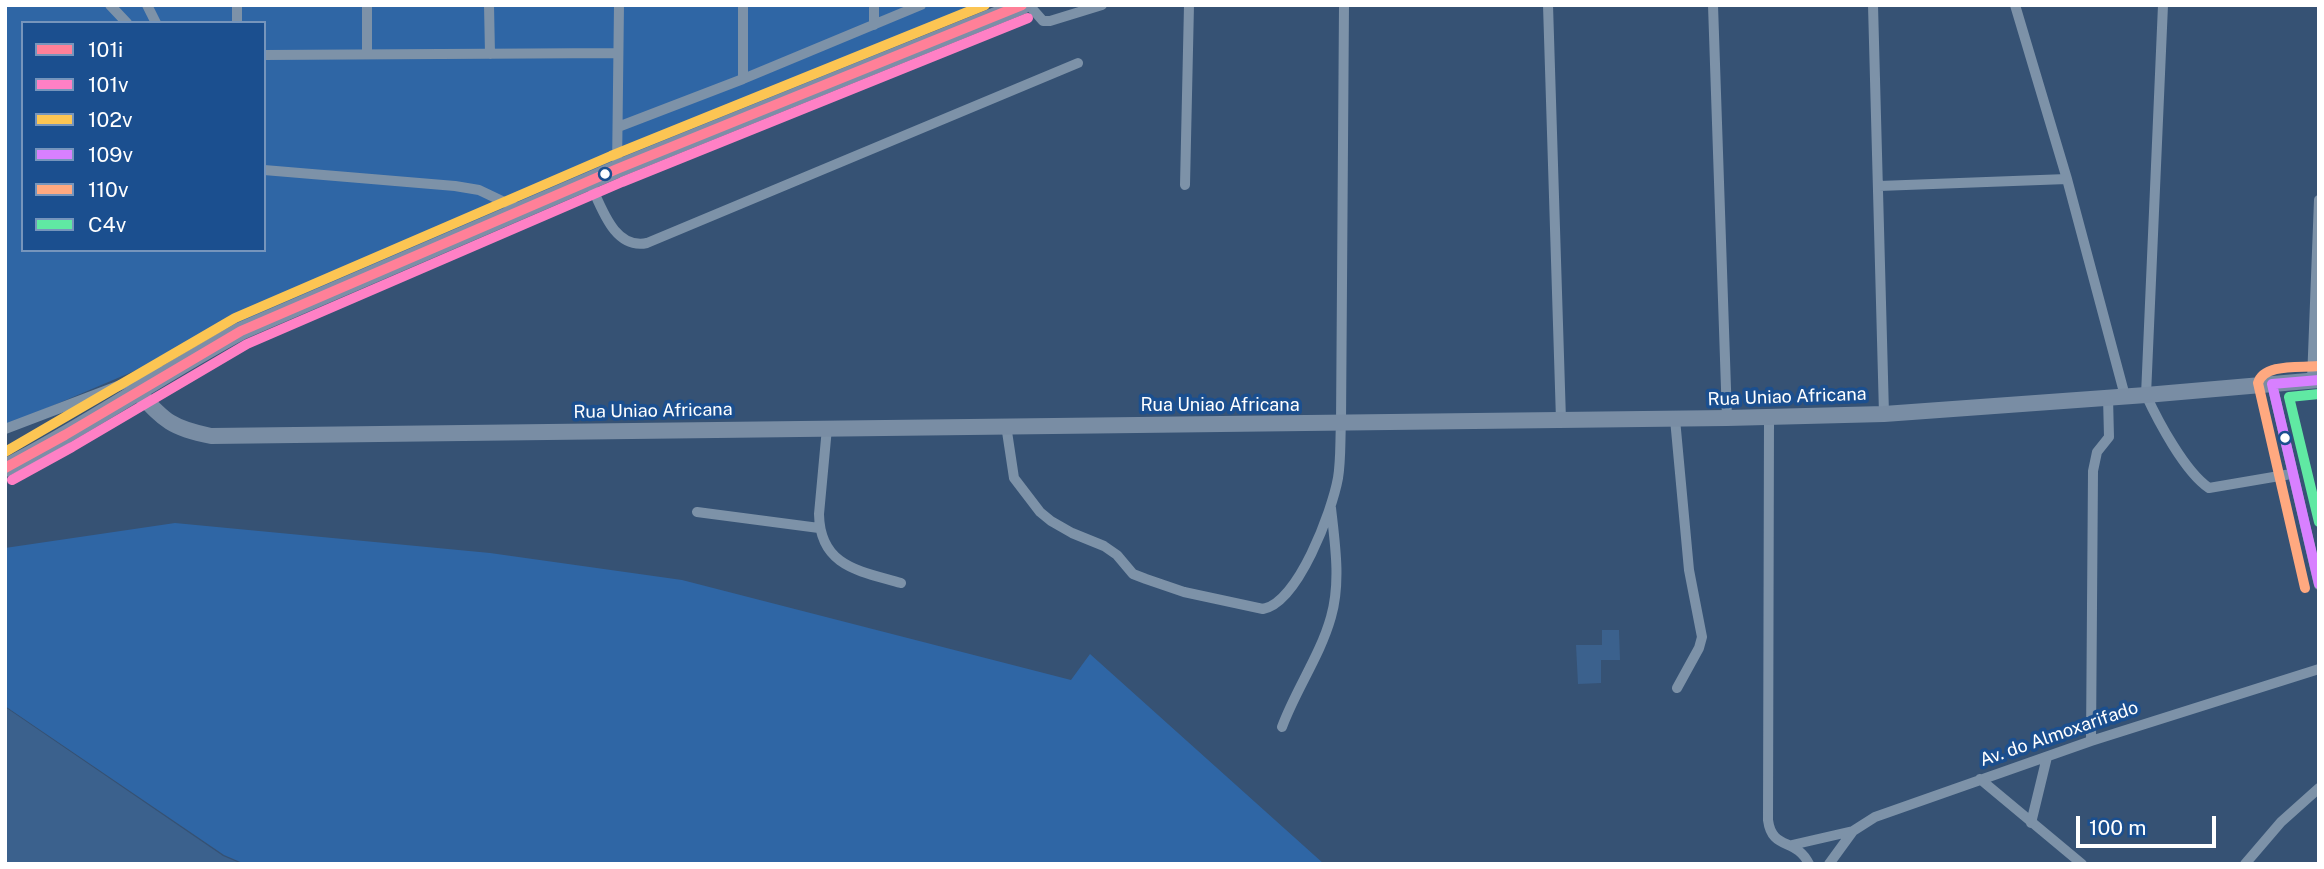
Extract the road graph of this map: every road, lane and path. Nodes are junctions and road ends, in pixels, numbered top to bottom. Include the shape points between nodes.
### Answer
1 (110, 5) edge
2 (147, 5) edge
3 (367, 5) edge
4 (489, 5) edge
5 (619, 5) edge
6 (743, 5) edge
7 (874, 5) edge
8 (921, 5) edge
9 (993, 5) edge
10 (1023, 5) edge
11 (1030, 5) edge
12 (1102, 5) edge
13 (1189, 5) edge
14 (1345, 5) edge
15 (1548, 5) edge
16 (1713, 5) edge
17 (1872, 5) edge
18 (2015, 5) edge
19 (2163, 5) edge
20 (125, 21) edge
21 (155, 21) edge
22 (874, 25) junction
23 (965, 29) junction
24 (617, 53) junction
25 (367, 54) junction
26 (490, 54) junction
27 (266, 55) edge
28 (1078, 63) dead end
29 (743, 79) junction
30 (618, 127) junction
31 (617, 169) junction
32 (266, 170) edge
33 (2067, 179) junction
34 (589, 181) junction
35 (1185, 185) dead end
36 (1879, 186) junction
37 (2319, 200) edge
38 (521, 210) junction
39 (2318, 240) edge
40 (182, 362) junction
41 (2315, 380) edge
42 (2272, 384) junction
43 (136, 390) junction
44 (2146, 395) junction
45 (2125, 396) junction
46 (2108, 397) junction
47 (1884, 414) junction
48 (1769, 417) junction
49 (1727, 418) junction
50 (1675, 419) junction
51 (1561, 420) junction
52 (1341, 424) junction
53 (1006, 425) junction
54 (827, 428) junction
55 (5, 429) edge
56 (5, 468) edge
57 (2291, 474) junction
58 (1331, 505) junction
59 (697, 512) dead end
60 (819, 528) junction
61 (901, 583) dead end
62 (2319, 585) edge
63 (2319, 668) edge
64 (1677, 688) dead end
65 (1282, 727) dead end
66 (2091, 741) junction
67 (2047, 758) junction
68 (1980, 779) junction
69 (2319, 788) edge
70 (2031, 822) junction
71 (1853, 831) junction
72 (1791, 845) junction
73 (1809, 864) edge
74 (1829, 864) edge
75 (2082, 864) edge
76 (2245, 864) edge

1 - 20 street
2 - 21 street
3 - 25 street
4 - 26 street
5 - 24 street
6 - 29 street
7 - 22 street
8 - 22 street
9 - 23 main road
10 - 23 main road
11 - 12 street via 1043,21 1050,21
13 - 35 street
14 - 52 street
15 - 51 street
16 - 49 street
17 - 36 street
18 - 33 street
19 - 44 street
22 - 29 street
23 - 31 main road
24 - 26 street
24 - 30 street
25 - 26 street
25 - 27 street
28 - 34 street via 646,243 630,244 617,235
29 - 30 street
30 - 31 street
31 - 34 main road
32 - 38 street via 455,186 479,190
33 - 36 street
33 - 45 street
34 - 38 main road
36 - 47 street
37 - 39 street
38 - 40 main road via 241,331
39 - 41 street
40 - 43 main road
40 - 55 street
41 - 42 main road, Rua Uniao Africana
42 - 44 main road, Rua Uniao Africana
42 - 57 street
43 - 54 main road, Rua Uniao Africana via 167,422 211,436
43 - 56 main road
44 - 45 main road, Rua Uniao Africana
44 - 57 street via 2158,420 2209,488
45 - 46 main road, Rua Uniao Africana
46 - 47 main road, Rua Uniao Africana
46 - 66 street via 2109,437 2097,452 2093,471
47 - 48 main road, Rua Uniao Africana
48 - 49 main road, Rua Uniao Africana
48 - 72 street via 1768,820 1777,841
49 - 50 main road, Rua Uniao Africana
50 - 51 main road, Rua Uniao Africana
50 - 64 street via 1689,570 1702,637
51 - 52 main road, Rua Uniao Africana
52 - 53 main road, Rua Uniao Africana
52 - 58 street via 1339,475
53 - 54 main road, Rua Uniao Africana
53 - 58 street via 1014,478 1040,512 1062,528 1104,546 1133,574 1184,592 1271,607 1299,577
54 - 60 street
57 - 62 street
58 - 65 street via 1335,603
59 - 60 street
60 - 61 street via 833,554 846,566
63 - 66 street, Av. do Almoxarifado
66 - 67 street, Av. do Almoxarifado
67 - 68 street, Av. do Almoxarifado
67 - 70 street
68 - 70 street
68 - 71 street, Av. do Almoxarifado via 1875,817
69 - 76 street via 2281,822
70 - 75 street
71 - 72 street
71 - 74 street, Av. do Almoxarifado
72 - 73 street

